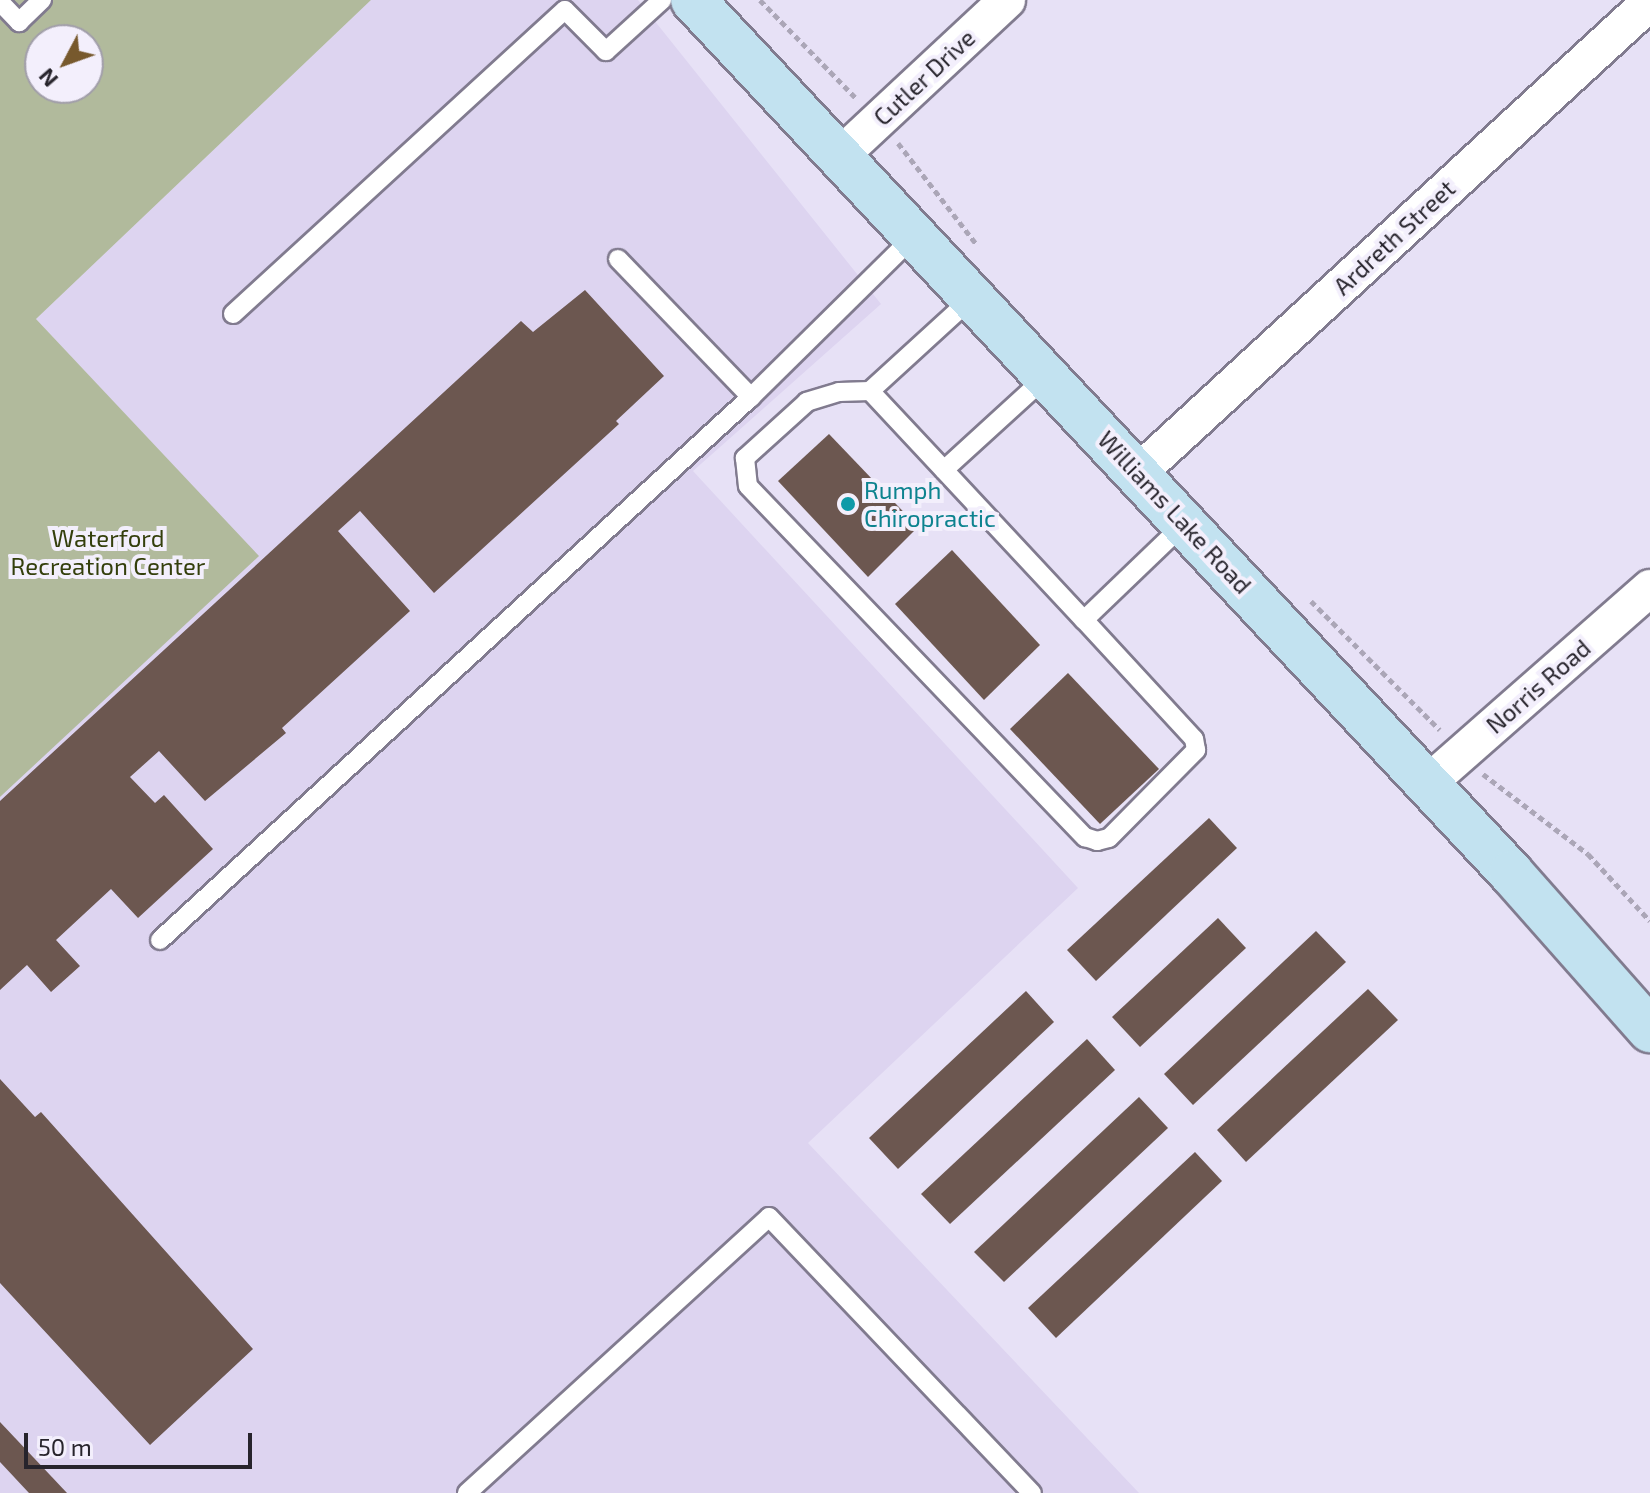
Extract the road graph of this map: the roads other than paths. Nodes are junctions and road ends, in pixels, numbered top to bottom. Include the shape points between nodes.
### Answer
1 (42, 0) edge
2 (662, 0) edge
3 (693, 0) edge
4 (1007, 0) edge
5 (0, 2) edge
6 (1650, 2) edge
7 (841, 155) junction
8 (916, 234) junction
9 (618, 259) dead end
10 (974, 296) junction
11 (233, 314) dead end
12 (1048, 376) junction
13 (870, 391) junction
14 (751, 397) junction
15 (944, 470) junction
16 (1138, 473) junction
17 (1185, 523) junction
18 (1650, 588) edge
19 (1084, 620) junction
20 (1427, 784) junction
21 (160, 940) dead end
22 (1650, 1030) edge
23 (467, 1493) edge
24 (1032, 1493) edge

1 - 5 lane via 19,22
2 - 11 lane via 606,51 565,10
3 - 7 main road, Williams Lake Road
4 - 7 street, Cutler Drive
6 - 16 street, Ardreth Street
7 - 8 main road, Williams Lake Road
8 - 10 main road, Williams Lake Road
8 - 14 lane
9 - 14 lane
10 - 12 main road, Williams Lake Road
10 - 13 lane
12 - 15 lane
12 - 16 main road, Williams Lake Road
13 - 15 lane
13 - 19 lane via 807,402 745,458 748,486 1085,837 1097,841 1109,838 1196,750 1194,739
14 - 21 lane
15 - 19 lane
16 - 17 main road, Williams Lake Road
17 - 19 lane
17 - 20 main road, Williams Lake Road
18 - 20 street, Norris Road
20 - 22 main road, Williams Lake Road
23 - 24 lane via 769,1217

